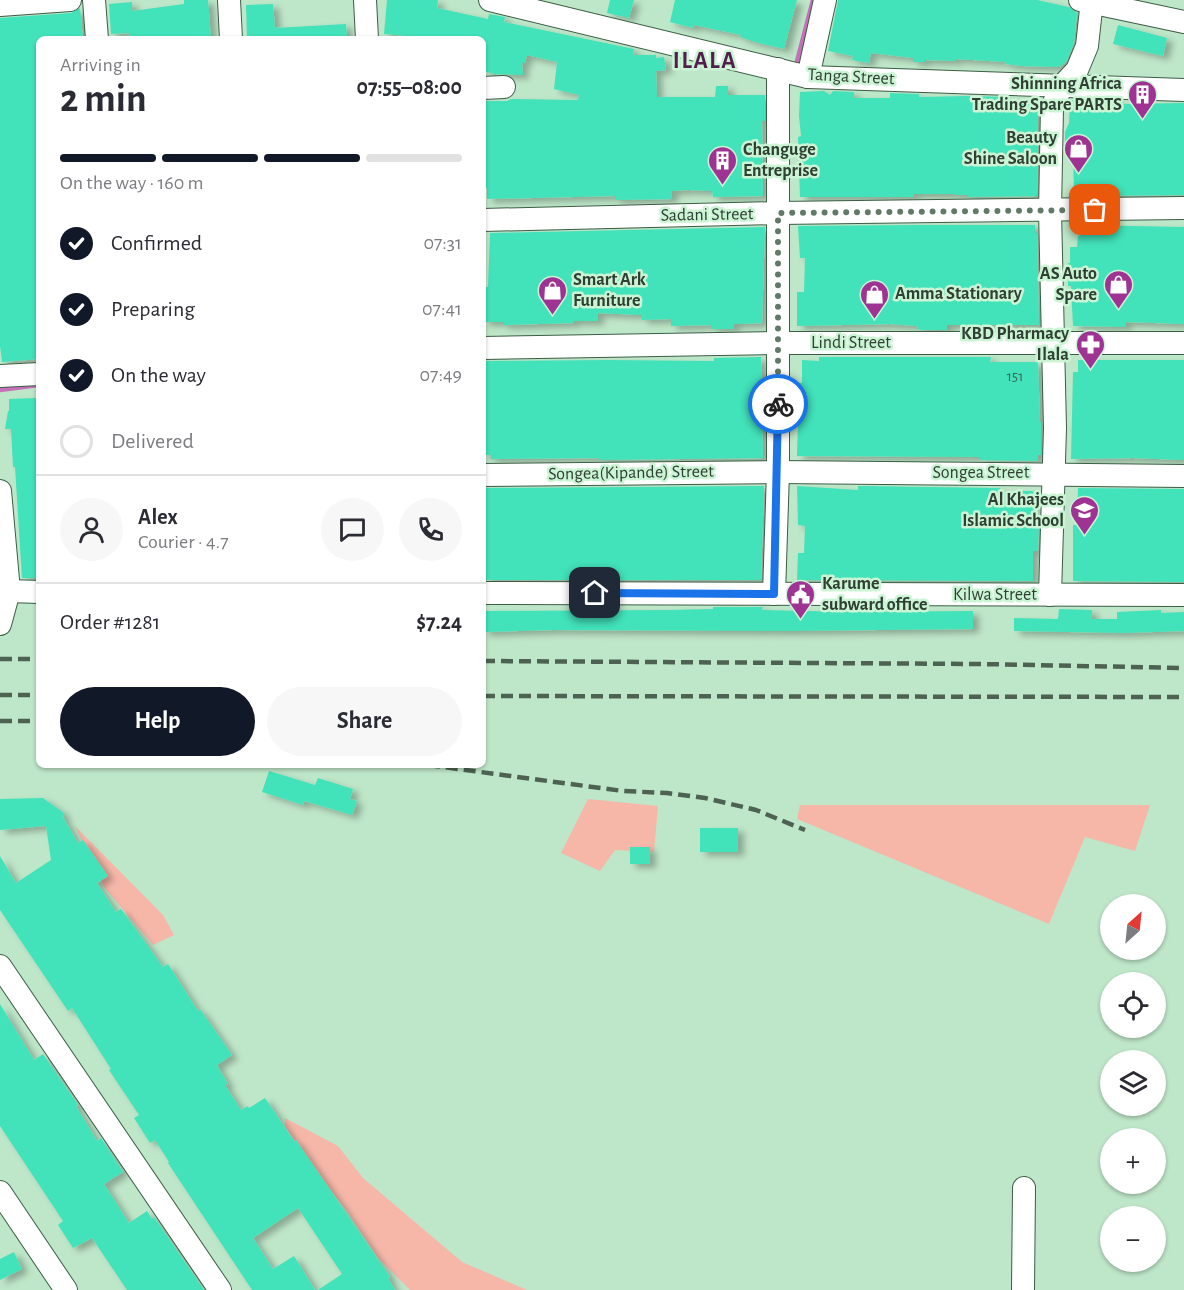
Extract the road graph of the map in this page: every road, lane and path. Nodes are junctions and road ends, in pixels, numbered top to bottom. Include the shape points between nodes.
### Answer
1 (70, 0) edge
2 (94, 0) edge
3 (229, 0) edge
4 (365, 0) edge
5 (490, 0) edge
6 (825, 0) edge
7 (1088, 1) edge
8 (0, 5) edge
9 (532, 5) edge
10 (1184, 22) edge
11 (97, 36) edge
12 (231, 36) edge
13 (367, 36) edge
14 (778, 69) junction
15 (808, 77) junction
16 (1062, 86) junction
17 (1184, 90) edge
18 (1184, 208) edge
19 (1050, 211) junction
20 (778, 213) junction
21 (486, 220) edge
22 (778, 343) junction
23 (1053, 344) junction
24 (1184, 344) edge
25 (486, 348) edge
26 (36, 374) edge
27 (0, 376) edge
28 (778, 472) junction
29 (1055, 473) junction
30 (486, 475) edge
31 (1184, 476) edge
32 (0, 491) edge
33 (9, 591) junction
34 (36, 592) edge
35 (486, 593) edge
36 (774, 594) junction
37 (1050, 595) junction
38 (1184, 595) edge
39 (0, 624) edge
40 (0, 966) edge
41 (1024, 1188) dead end
42 (0, 1192) edge
43 (66, 1290) edge
44 (220, 1290) edge
45 (1023, 1290) edge

1 - 8 street
2 - 11 street
3 - 12 street
4 - 13 street
5 - 9 street, Tanga Street
6 - 15 street
7 - 10 street
7 - 16 street via 1087,46 1077,70
9 - 14 street, Tanga Street
14 - 15 street, Tanga Street
14 - 20 street
15 - 16 street, Tanga Street
16 - 17 street, Tanga Street
16 - 19 street via 1052,107
18 - 19 street, Sadani Street
19 - 20 street, Sadani Street
19 - 23 street
20 - 21 street, Sadani Street
20 - 22 street
22 - 23 street, Lindi Street
22 - 25 street, Lindi Street
22 - 28 street
23 - 24 street, Lindi Street
23 - 29 street
26 - 27 street
28 - 29 street, Songea Street
28 - 30 street, Songea(Kipande) Street
28 - 36 street
29 - 31 street, Songea Street
29 - 37 street
32 - 33 street
33 - 34 street
33 - 39 street
35 - 36 street, Kilwa Street
36 - 37 street, Kilwa Street
37 - 38 street, Kilwa Street
40 - 44 street
41 - 45 street
42 - 43 street

